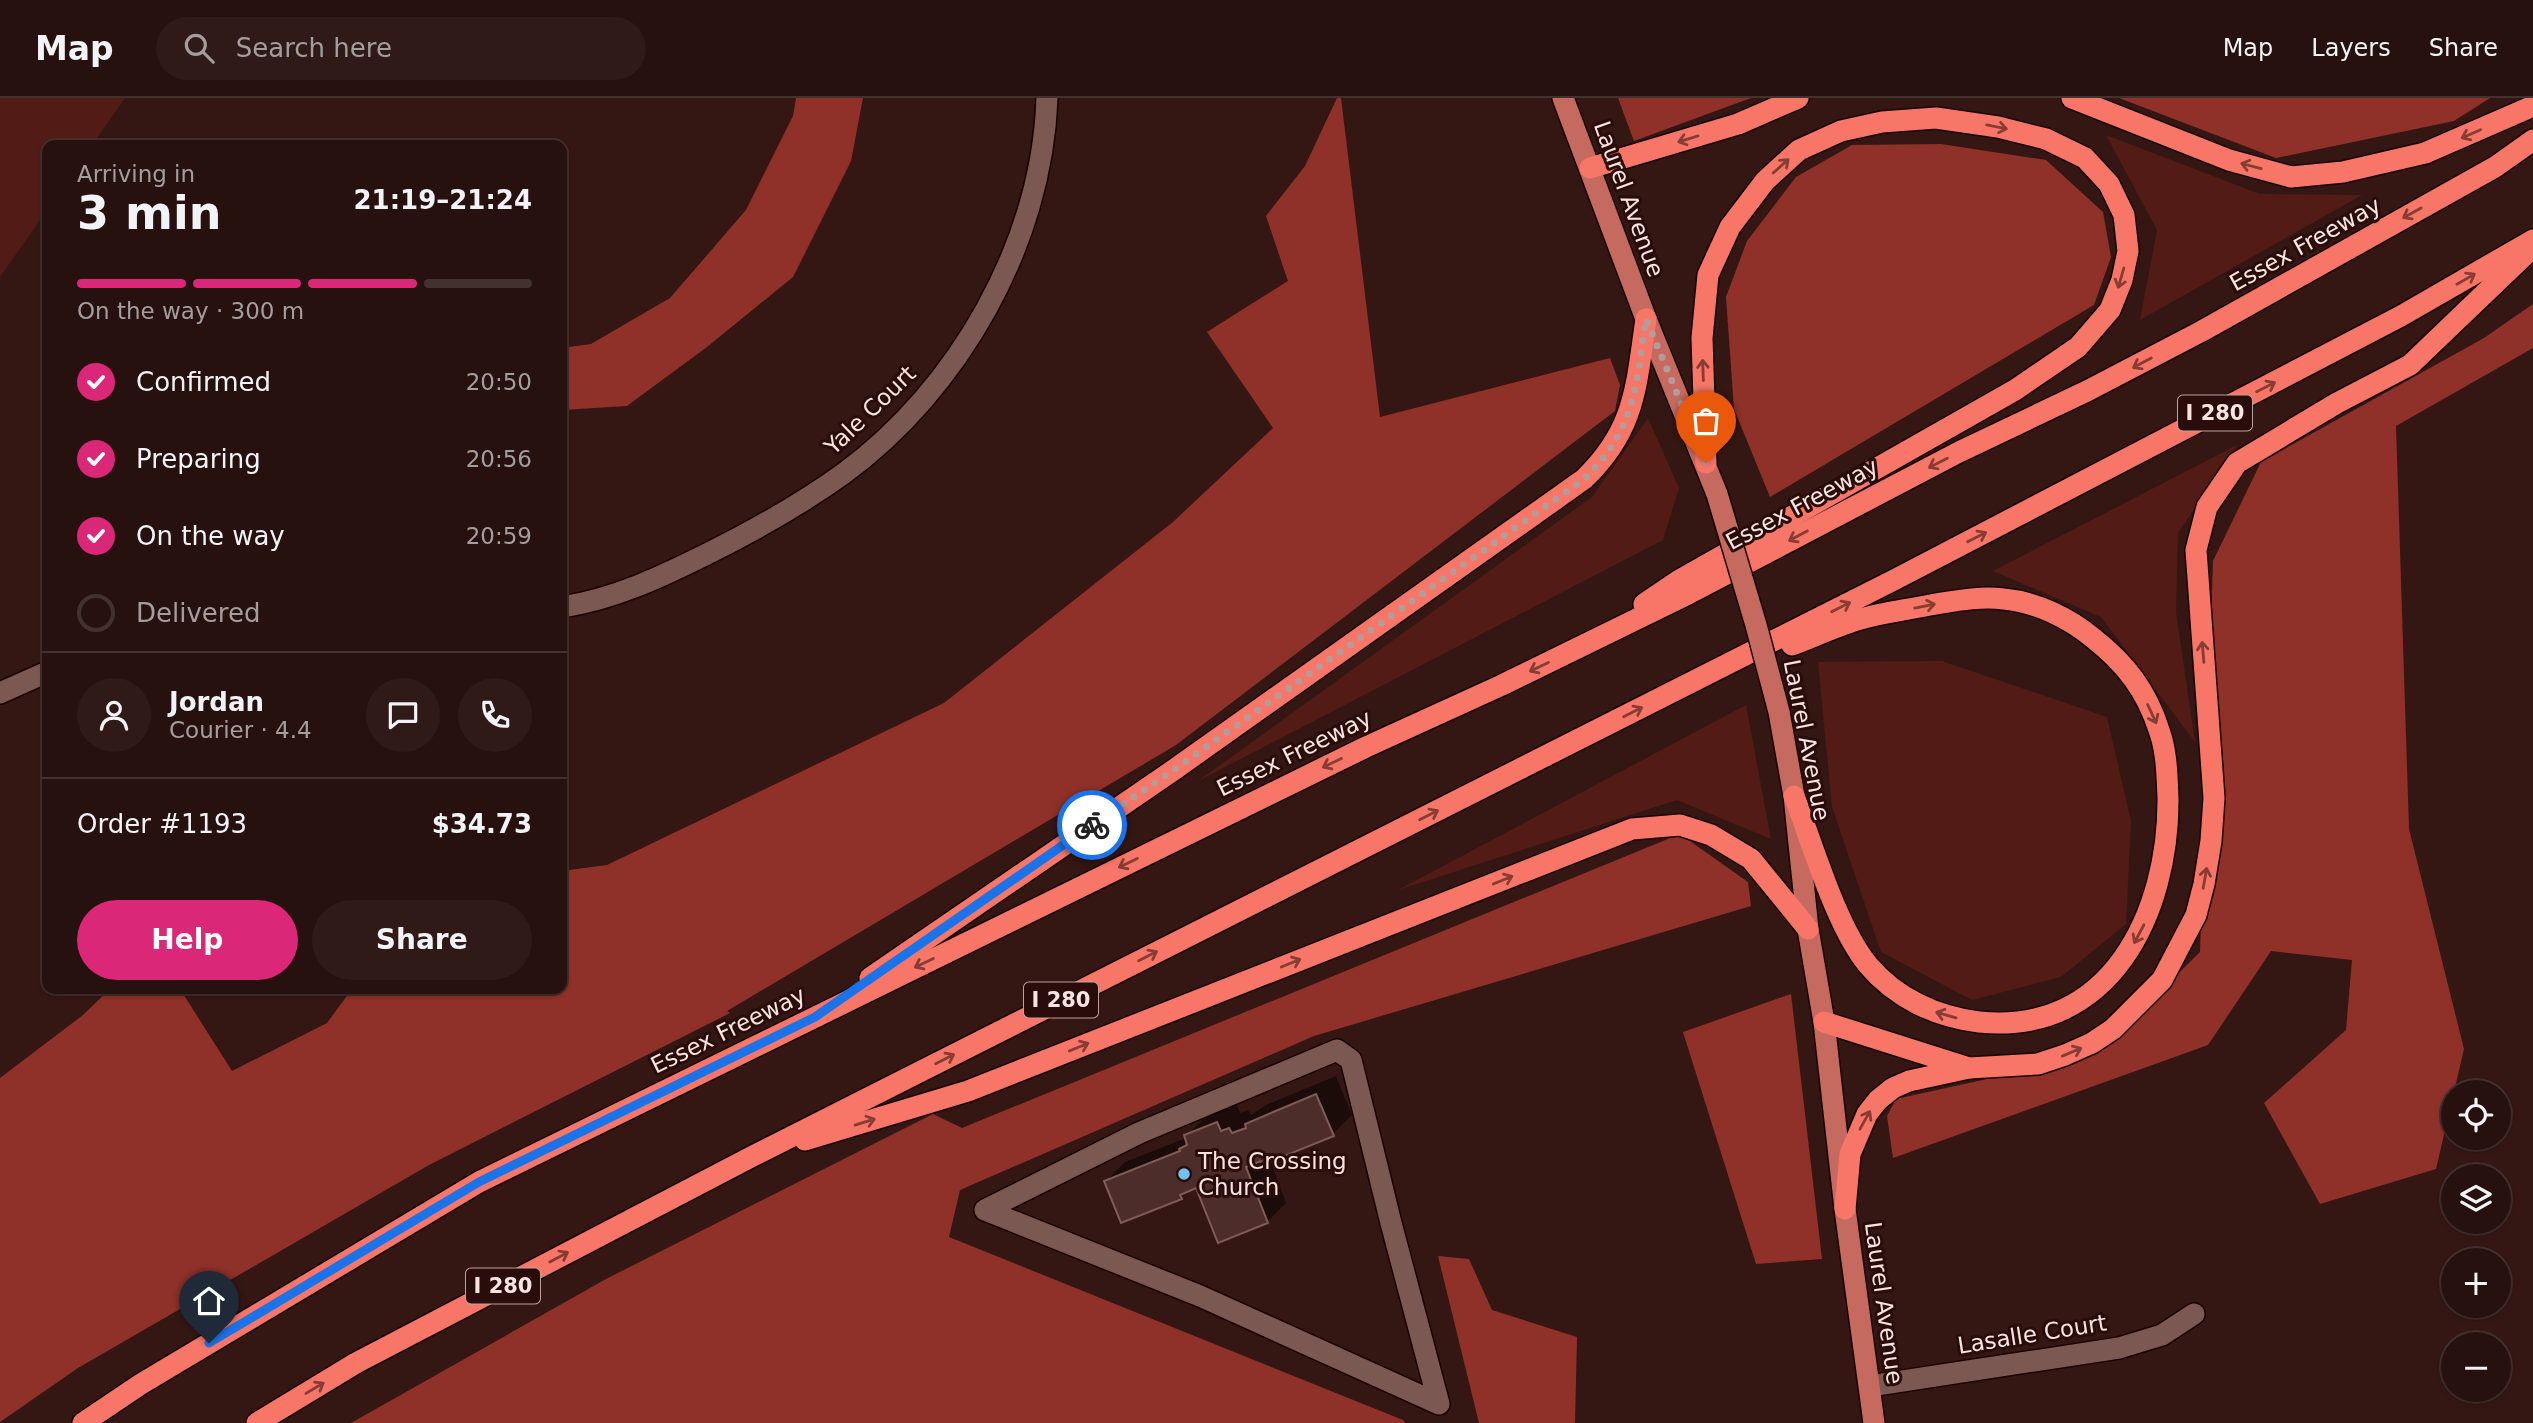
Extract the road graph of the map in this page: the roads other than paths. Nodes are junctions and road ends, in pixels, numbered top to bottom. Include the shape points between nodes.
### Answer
1 (1047, 98) edge
2 (1563, 98) edge
3 (1798, 98) edge
4 (2073, 98) edge
5 (2533, 106) edge
6 (2533, 140) edge
7 (1590, 168) junction
8 (2533, 240) edge
9 (2533, 247) edge
10 (1646, 319) junction
11 (1706, 463) junction
12 (567, 606) edge
13 (1577, 649) junction
14 (42, 674) edge
15 (0, 693) edge
16 (1671, 693) junction
17 (1794, 796) junction
18 (1808, 929) junction
19 (815, 1017) junction
20 (1824, 1022) junction
21 (1969, 1068) junction
22 (752, 1156) junction
23 (1845, 1209) junction
24 (2194, 1314) dead end
25 (1870, 1385) junction
26 (1442, 1413) edge
27 (83, 1423) edge
28 (257, 1423) edge
29 (1874, 1423) edge

1 - 12 street, Yale Court via 1039,164 1007,266 955,359 922,401 844,473 755,530 651,581
2 - 7 main road, Laurel Avenue
3 -> 7 highway via 1738,124
5 -> 4 highway via 2426,153 2343,172 2291,177 2229,160
6 -> 13 highway, Essex Freeway via 2496,167 2202,331
7 - 10 main road, Laurel Avenue
16 -> 8 highway, I 280 via 2401,316
21 -> 9 highway via 2038,1064 2092,1043 2113,1029 2162,980 2196,915 2214,798 2196,550 2207,507 2237,463 2410,365
10 - 11 main road, Laurel Avenue
10 - 19 highway via 1626,420 1614,445 1584,479
11 -> 13 highway via 1702,338 1708,275 1730,227 1765,181 1799,150 1841,131 1936,118 2046,139 2085,158 2109,184 2124,215 2128,251 2110,310 2078,347 2015,390 1678,581
11 - 17 main road, Laurel Avenue, bridge via 1779,712
13 -> 19 highway, Essex Freeway via 1366,747
14 - 15 street
16 -> 17 highway via 1858,619 1972,597 2007,599 2069,620 2128,669 2159,730 2168,823 2158,887 2129,951 2099,985 2062,1009 2029,1019 1965,1020 1927,1009 1893,988 1867,963 1842,921
22 -> 16 highway, I 280
17 - 18 main road, Laurel Avenue
18 - 20 main road, Laurel Avenue
22 -> 18 highway via 968,1091 1632,828 1680,825 1711,835 1751,859
19 - 27 highway, Essex Freeway via 479,1182
20 - 21 highway
20 - 23 main road, Laurel Avenue
23 -> 21 highway via 1850,1154 1878,1100 1901,1083
28 -> 22 highway, I 280 via 356,1363
23 - 25 main road, Laurel Avenue
24 - 25 street, Lasalle Court via 2162,1335 2119,1348
25 - 29 main road, Laurel Avenue
26 - 26 street via 1351,1060 1337,1050 1139,1133 985,1210 1200,1296

